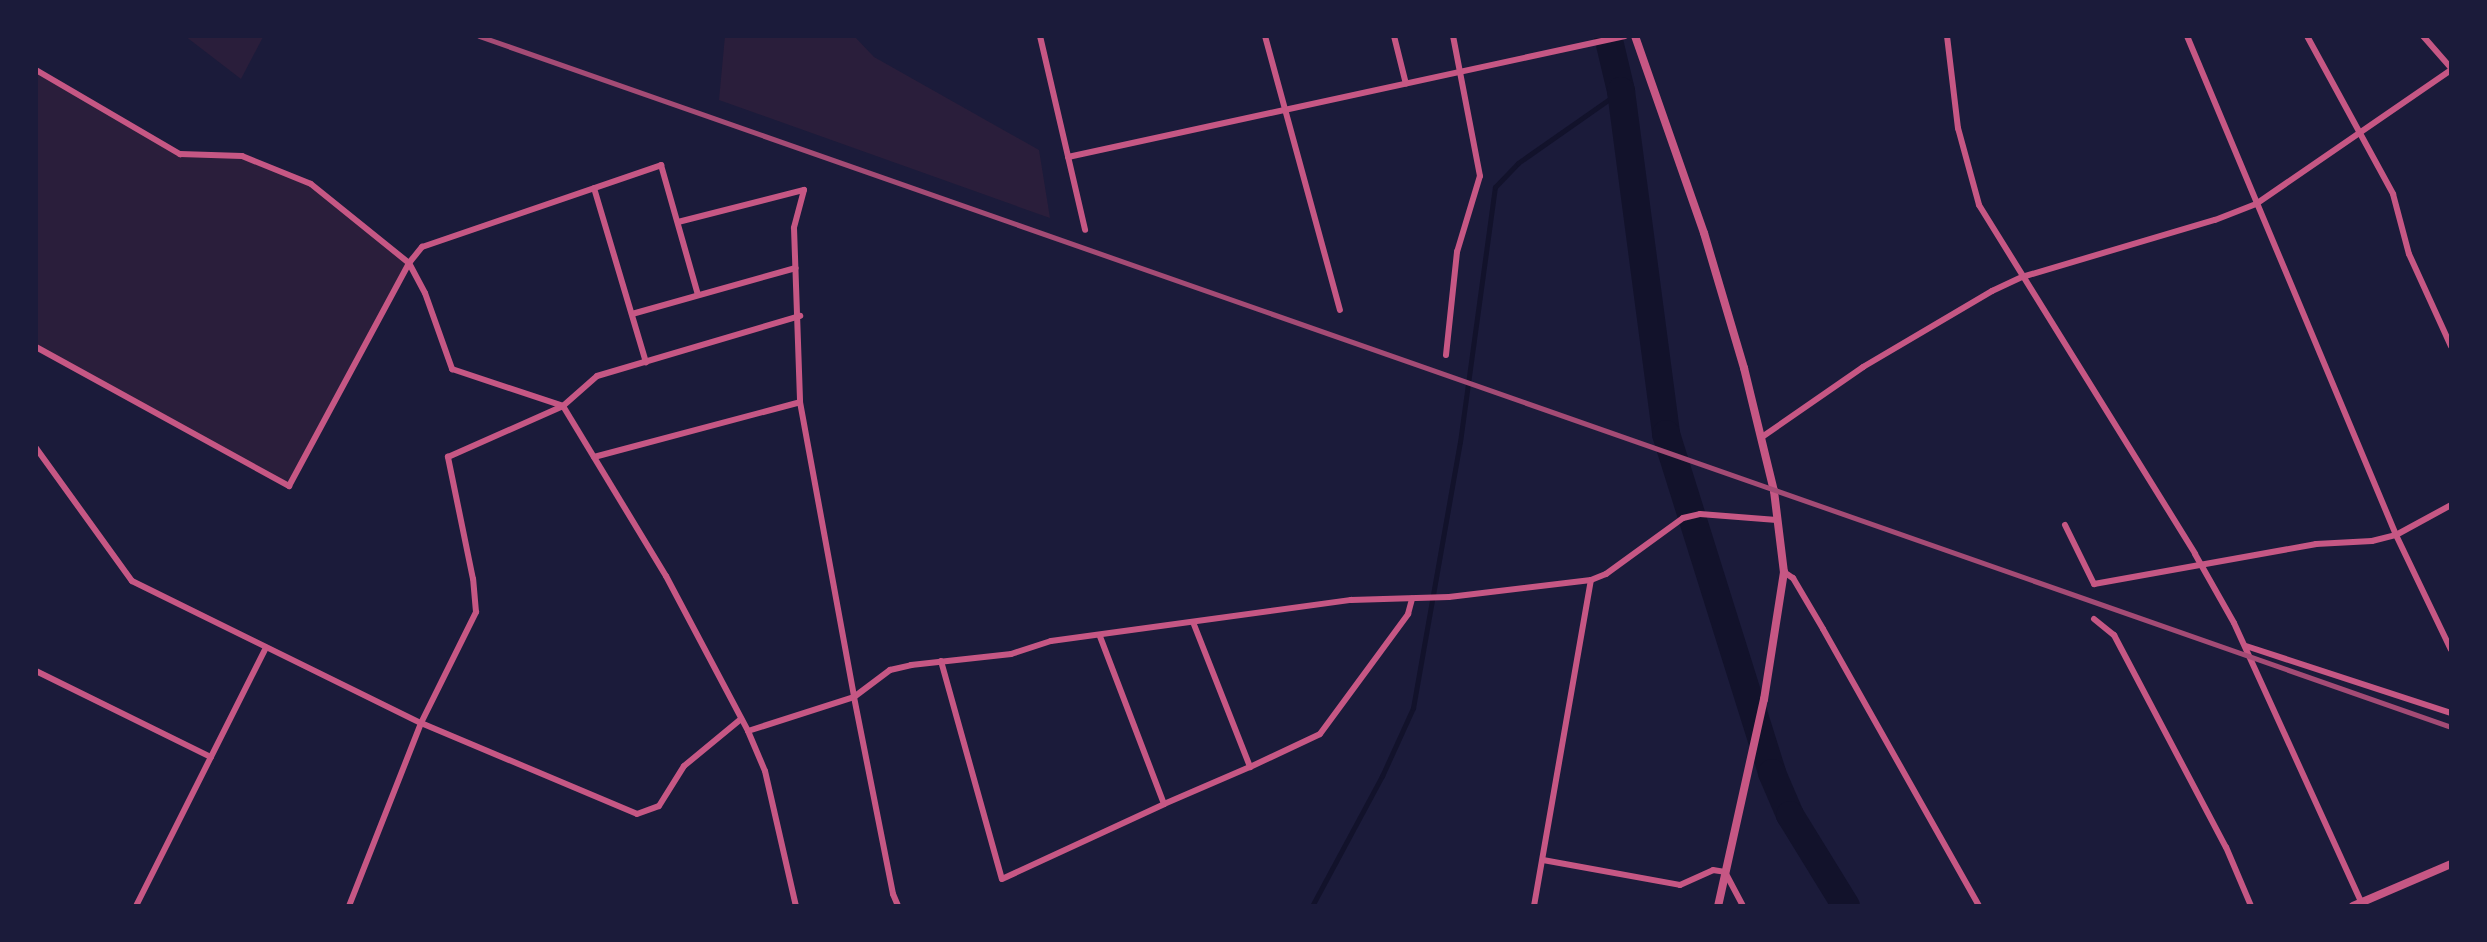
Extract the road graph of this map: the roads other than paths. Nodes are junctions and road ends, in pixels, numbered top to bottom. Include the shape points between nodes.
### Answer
1 (1040, 36) edge
2 (1265, 36) edge
3 (1394, 36) edge
4 (1453, 36) edge
5 (1624, 36) edge
6 (1635, 36) edge
7 (1947, 36) edge
8 (2187, 36) edge
9 (2307, 36) edge
10 (2423, 36) edge
11 (2451, 69) edge
12 (36, 70) edge
13 (1461, 72) junction
14 (1406, 84) junction
15 (1285, 111) junction
16 (2361, 132) junction
17 (1068, 157) junction
18 (594, 188) junction
19 (2256, 204) junction
20 (678, 222) junction
21 (1085, 230) dead end
22 (409, 263) junction
23 (796, 268) junction
24 (2022, 277) junction
25 (698, 295) junction
26 (1340, 310) dead end
27 (632, 314) junction
28 (800, 316) junction
29 (2451, 346) edge
30 (36, 347) edge
31 (1446, 355) dead end
32 (646, 362) junction
33 (800, 402) junction
34 (563, 406) junction
35 (1762, 437) junction
36 (36, 448) edge
37 (594, 457) junction
38 (2451, 505) edge
39 (1777, 520) junction
40 (2065, 525) dead end
41 (2396, 535) junction
42 (2199, 563) junction
43 (1784, 572) junction
44 (1591, 580) junction
45 (1416, 598) junction
46 (2094, 619) dead end
47 (1193, 622) junction
48 (1100, 636) junction
49 (2246, 646) junction
50 (266, 648) junction
51 (2451, 650) edge
52 (941, 661) junction
53 (36, 671) edge
54 (854, 697) junction
55 (2451, 713) edge
56 (741, 719) junction
57 (421, 723) junction
58 (748, 731) junction
59 (211, 757) junction
60 (1250, 767) junction
61 (1164, 804) junction
62 (1543, 860) junction
63 (2451, 864) edge
64 (1725, 872) junction
65 (2357, 904) edge
66 (136, 906) edge
67 (349, 906) edge
68 (796, 906) edge
69 (898, 906) edge
70 (1534, 906) edge
71 (1718, 906) edge
72 (1743, 906) edge
73 (1979, 906) edge
74 (2251, 906) edge

1 - 17 street
2 - 15 street
3 - 14 street
4 - 13 street
5 - 13 street
6 - 35 street via 1704,233
7 - 24 street via 1958,128 1979,205
8 - 19 street
9 - 16 street
10 - 11 street
11 - 16 street
12 - 22 street via 180,154 242,156 311,184
13 - 14 street
13 - 31 street via 1480,176 1457,252
14 - 15 street
15 - 17 street
15 - 26 street
16 - 19 street
16 - 29 street via 2393,194 2409,254
17 - 21 street
18 - 20 street via 661,165
18 - 22 street via 422,247
18 - 27 street
19 - 24 street
19 - 41 street
20 - 23 street via 804,190 794,228
20 - 25 street
22 - 30 street via 289,486
22 - 34 street via 452,369
23 - 25 street
23 - 28 street
24 - 35 street via 1876,359
24 - 42 street
25 - 27 street
27 - 32 street
28 - 32 street
28 - 33 street
32 - 34 street via 597,376
33 - 37 street
33 - 54 street
34 - 37 street
34 - 57 street via 448,457 476,612
35 - 39 street
36 - 50 street via 132,581
37 - 56 street via 666,576
38 - 41 street
39 - 43 street
39 - 44 street via 1700,514 1683,518
40 - 42 street via 2094,584
41 - 42 street
41 - 51 street
42 - 49 street
43 - 64 street via 1764,699
43 - 73 street via 1793,578 1823,629
44 - 45 street
44 - 62 street
45 - 47 street via 1351,600
45 - 60 street via 1320,734
46 - 74 street via 2114,635 2226,847
47 - 48 street
47 - 60 street
48 - 52 street
48 - 61 street
49 - 55 street
49 - 65 street
50 - 57 street
50 - 59 street
52 - 54 street via 890,670
52 - 61 street via 1002,879
53 - 59 street
54 - 58 street
54 - 69 street
56 - 57 street via 684,766 659,806 637,814
56 - 58 street
57 - 67 street
58 - 68 street via 765,771
59 - 66 street
60 - 61 street
62 - 64 street via 1680,885 1713,870
62 - 70 street
63 - 65 street
64 - 71 street
64 - 72 street

